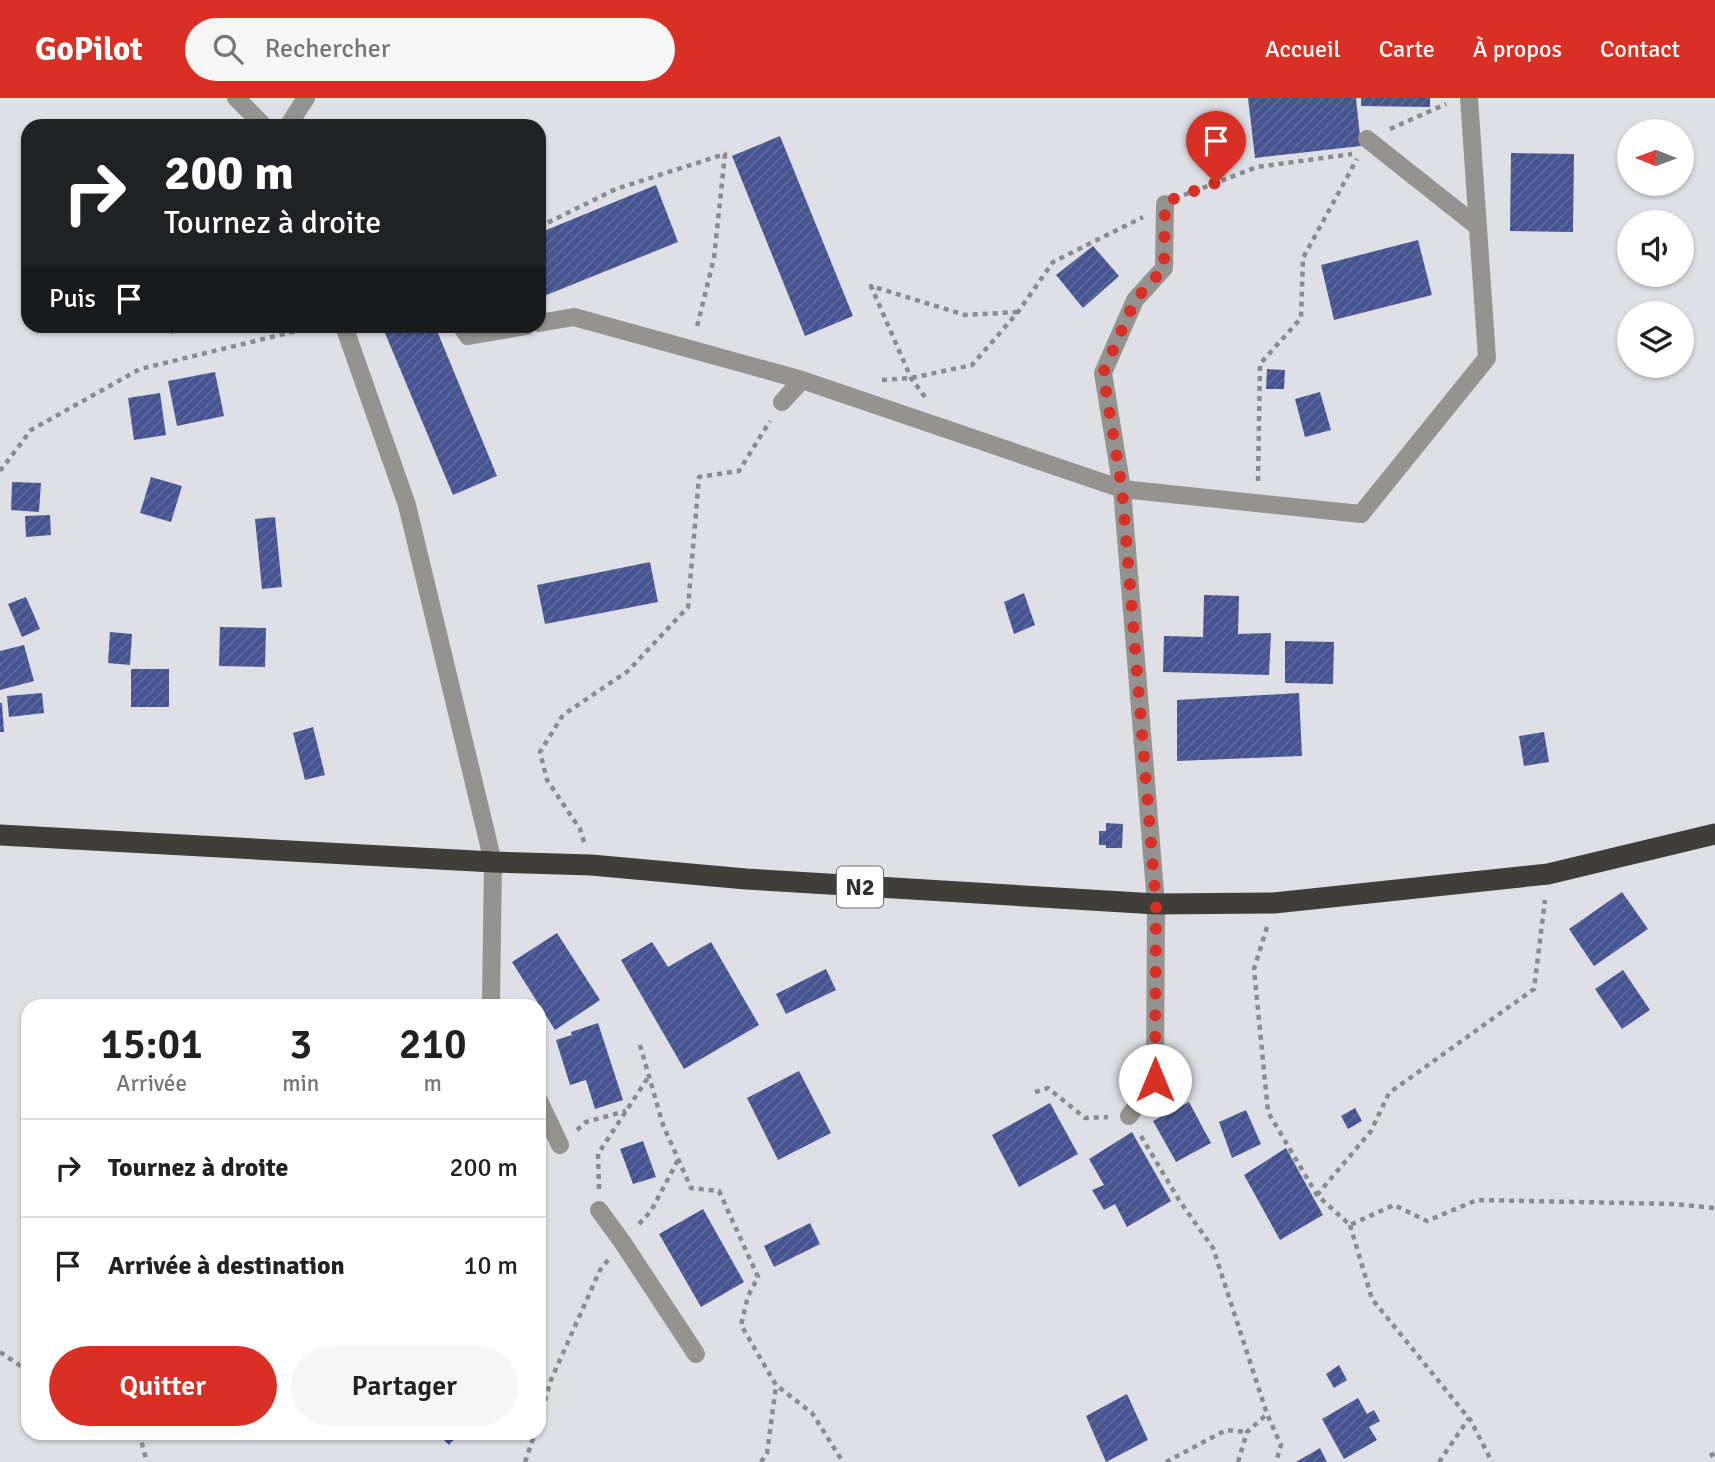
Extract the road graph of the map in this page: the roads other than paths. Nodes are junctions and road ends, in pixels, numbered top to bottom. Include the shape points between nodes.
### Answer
1 (236, 98) edge
2 (306, 98) edge
3 (1469, 98) edge
4 (257, 119) edge
5 (292, 119) edge
6 (1367, 139) road end
7 (1165, 204) road end
8 (1478, 227) junction
9 (546, 322) edge
10 (346, 333) edge
11 (466, 333) edge
12 (485, 333) edge
13 (802, 380) junction
14 (782, 402) road end
15 (1122, 489) junction
16 (1715, 834) edge
17 (0, 835) edge
18 (493, 862) junction
19 (1156, 904) junction
20 (491, 999) edge
21 (546, 1116) edge
22 (1129, 1116) road end
23 (560, 1145) dead end
24 (599, 1210) road end
25 (695, 1354) dead end

1 - 4 street
2 - 5 street
3 - 8 street
6 - 8 street
7 - 15 street via 1164,268 1135,300 1103,373
8 - 15 street via 1487,358 1361,514
9 - 13 street via 574,317
10 - 18 street via 407,505
11 - 12 street
13 - 14 street
13 - 15 street
15 - 19 street
16 - 19 highway, N2 via 1548,874 1274,903
17 - 18 highway, N2
18 - 19 highway, N2
18 - 20 street
19 - 22 street via 1155,1080
21 - 23 street
24 - 25 street

